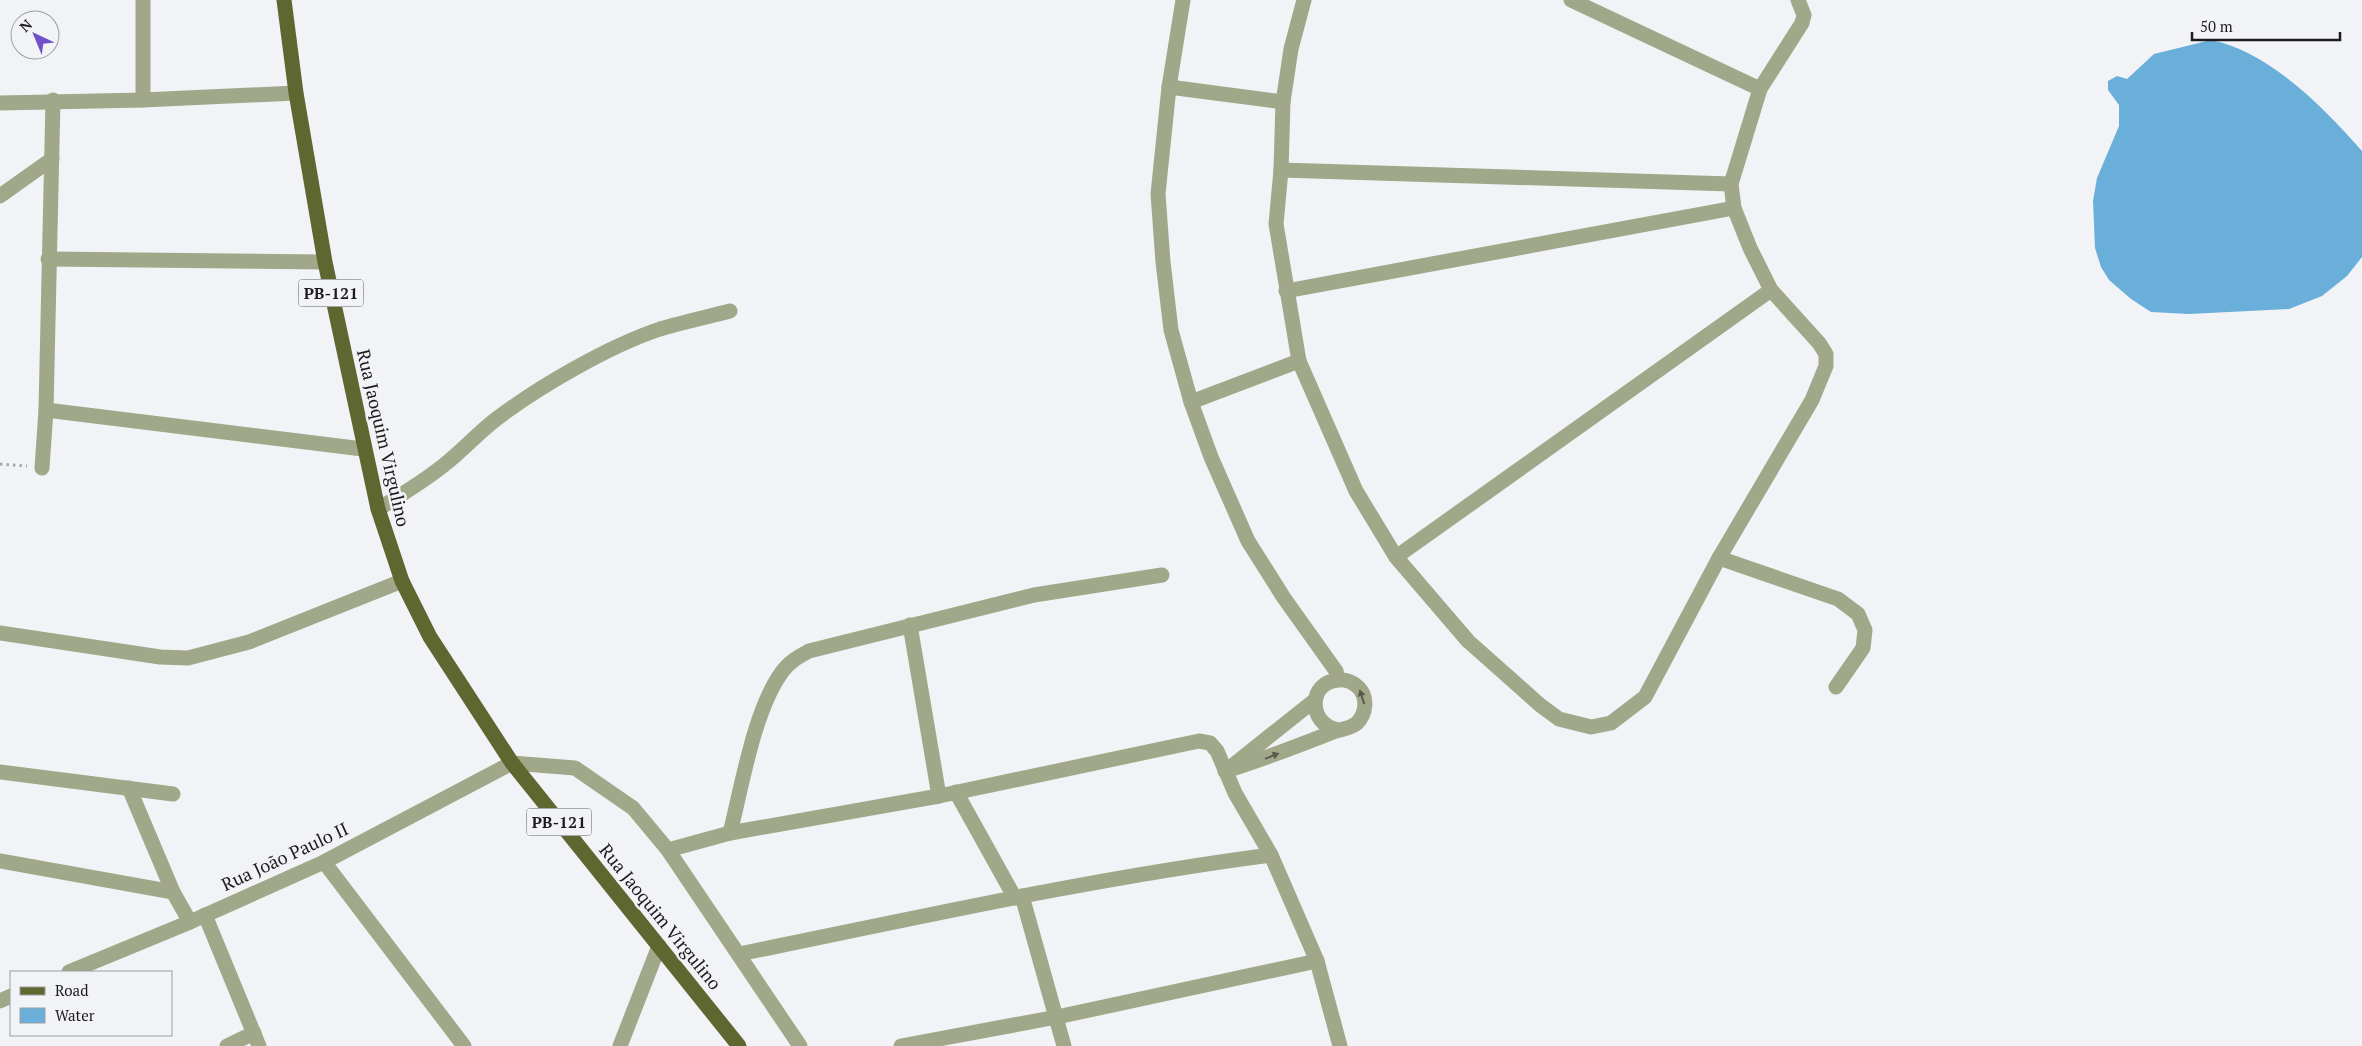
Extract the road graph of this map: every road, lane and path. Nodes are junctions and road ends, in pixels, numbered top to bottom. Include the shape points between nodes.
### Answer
1 (143, 0) edge
2 (284, 0) edge
3 (1304, 0) edge
4 (1571, 0) edge
5 (1798, 0) edge
6 (1179, 1) edge
7 (1169, 87) junction
8 (1760, 89) junction
9 (296, 93) junction
10 (53, 100) junction
11 (143, 100) junction
12 (1283, 102) junction
13 (0, 103) edge
14 (52, 159) junction
15 (1281, 170) junction
16 (1731, 184) junction
17 (0, 196) edge
18 (1734, 208) junction
19 (48, 259) junction
20 (325, 262) junction
21 (1771, 290) junction
22 (1286, 291) junction
23 (730, 311) dead end
24 (1299, 361) junction
25 (1191, 402) junction
26 (46, 410) junction
27 (363, 449) junction
28 (0, 464) edge
29 (42, 468) joint
30 (378, 509) junction
31 (1396, 557) junction
32 (1719, 558) junction
33 (1162, 575) dead end
34 (402, 581) junction
35 (910, 625) junction
36 (0, 632) edge
37 (1338, 680) junction
38 (1836, 687) dead end
39 (1315, 700) junction
40 (1338, 730) junction
41 (512, 763) junction
42 (0, 772) edge
43 (1225, 772) junction
44 (129, 788) junction
45 (956, 792) junction
46 (173, 794) dead end
47 (939, 796) junction
48 (730, 833) junction
49 (668, 850) junction
50 (1271, 854) junction
51 (0, 861) edge
52 (324, 862) junction
53 (173, 892) junction
54 (1018, 897) junction
55 (205, 915) junction
56 (190, 922) junction
57 (659, 946) junction
58 (739, 954) junction
59 (1317, 961) junction
60 (71, 971) edge
61 (1057, 1016) junction
62 (256, 1040) edge
63 (227, 1046) edge
64 (464, 1046) edge
65 (620, 1046) edge
66 (739, 1046) edge
67 (800, 1046) edge
68 (901, 1046) edge
69 (1064, 1046) edge
70 (1340, 1046) edge

1 - 11 street
2 - 9 main road, Rua Jaoquim Virgulino / PB-121
3 - 12 street via 1291,49
4 - 8 street
5 - 8 street via 1804,15 1802,23
6 - 7 street
7 - 12 street
7 - 25 street via 1158,194 1161,243 1171,330
8 - 16 street
9 - 11 street
9 - 20 main road, Rua Jaoquim Virgulino / PB-121
10 - 11 street
10 - 13 street
10 - 14 street
12 - 15 street
14 - 17 street
14 - 19 street
15 - 16 street
15 - 22 street via 1276,224
16 - 18 street
18 - 21 street
18 - 22 street
19 - 20 street
19 - 26 street
20 - 27 main road, Rua Jaoquim Virgulino / PB-121
21 - 31 street
21 - 32 street via 1820,342 1826,354 1826,366 1812,400
22 - 24 street
23 - 30 street via 660,329 618,346 532,395 496,420 445,465
24 - 25 street
24 - 31 street via 1356,491
25 - 37 street via 1248,541 1336,671
26 - 27 street
26 - 29 street
27 - 30 main road, Rua Jaoquim Virgulino / PB-121
28 - 29 path
30 - 34 main road, Rua Jaoquim Virgulino / PB-121
31 - 32 street via 1468,641 1540,705 1559,719 1591,727 1611,723 1645,698
32 - 38 street via 1838,599 1858,614 1865,630 1863,648
33 - 35 street via 1034,595
34 - 36 street via 249,642 188,658 160,657
34 - 41 main road, Rua Jaoquim Virgulino / PB-121 via 430,637
35 - 47 street
35 - 48 street via 809,651 782,671 763,711
37 - 39 street via 1323,686
40 -> 37 street via 1358,722 1365,704 1357,686
39 - 40 street via 1315,711 1320,720
39 - 43 street
43 -> 40 street
41 - 49 street via 575,768 633,808
41 - 52 street, Rua João Paulo II
41 - 57 main road, Rua Jaoquim Virgulino / PB-121
42 - 44 street
43 - 45 street via 1217,752 1210,744 1199,741
43 - 50 street
44 - 46 street
44 - 53 street
45 - 47 street
45 - 54 street
47 - 48 street
48 - 49 street
49 - 58 street
50 - 54 street
50 - 59 street
51 - 53 street
52 - 55 street, Rua João Paulo II
52 - 64 street
53 - 56 street
54 - 58 street
54 - 61 street
55 - 56 street, Rua João Paulo II
55 - 62 street
56 - 60 street, Rua João Paulo II
57 - 65 street
57 - 66 main road, Rua Jaoquim Virgulino / PB-121
58 - 67 street
59 - 61 street
59 - 70 street
61 - 68 street
61 - 69 street
62 - 63 street

